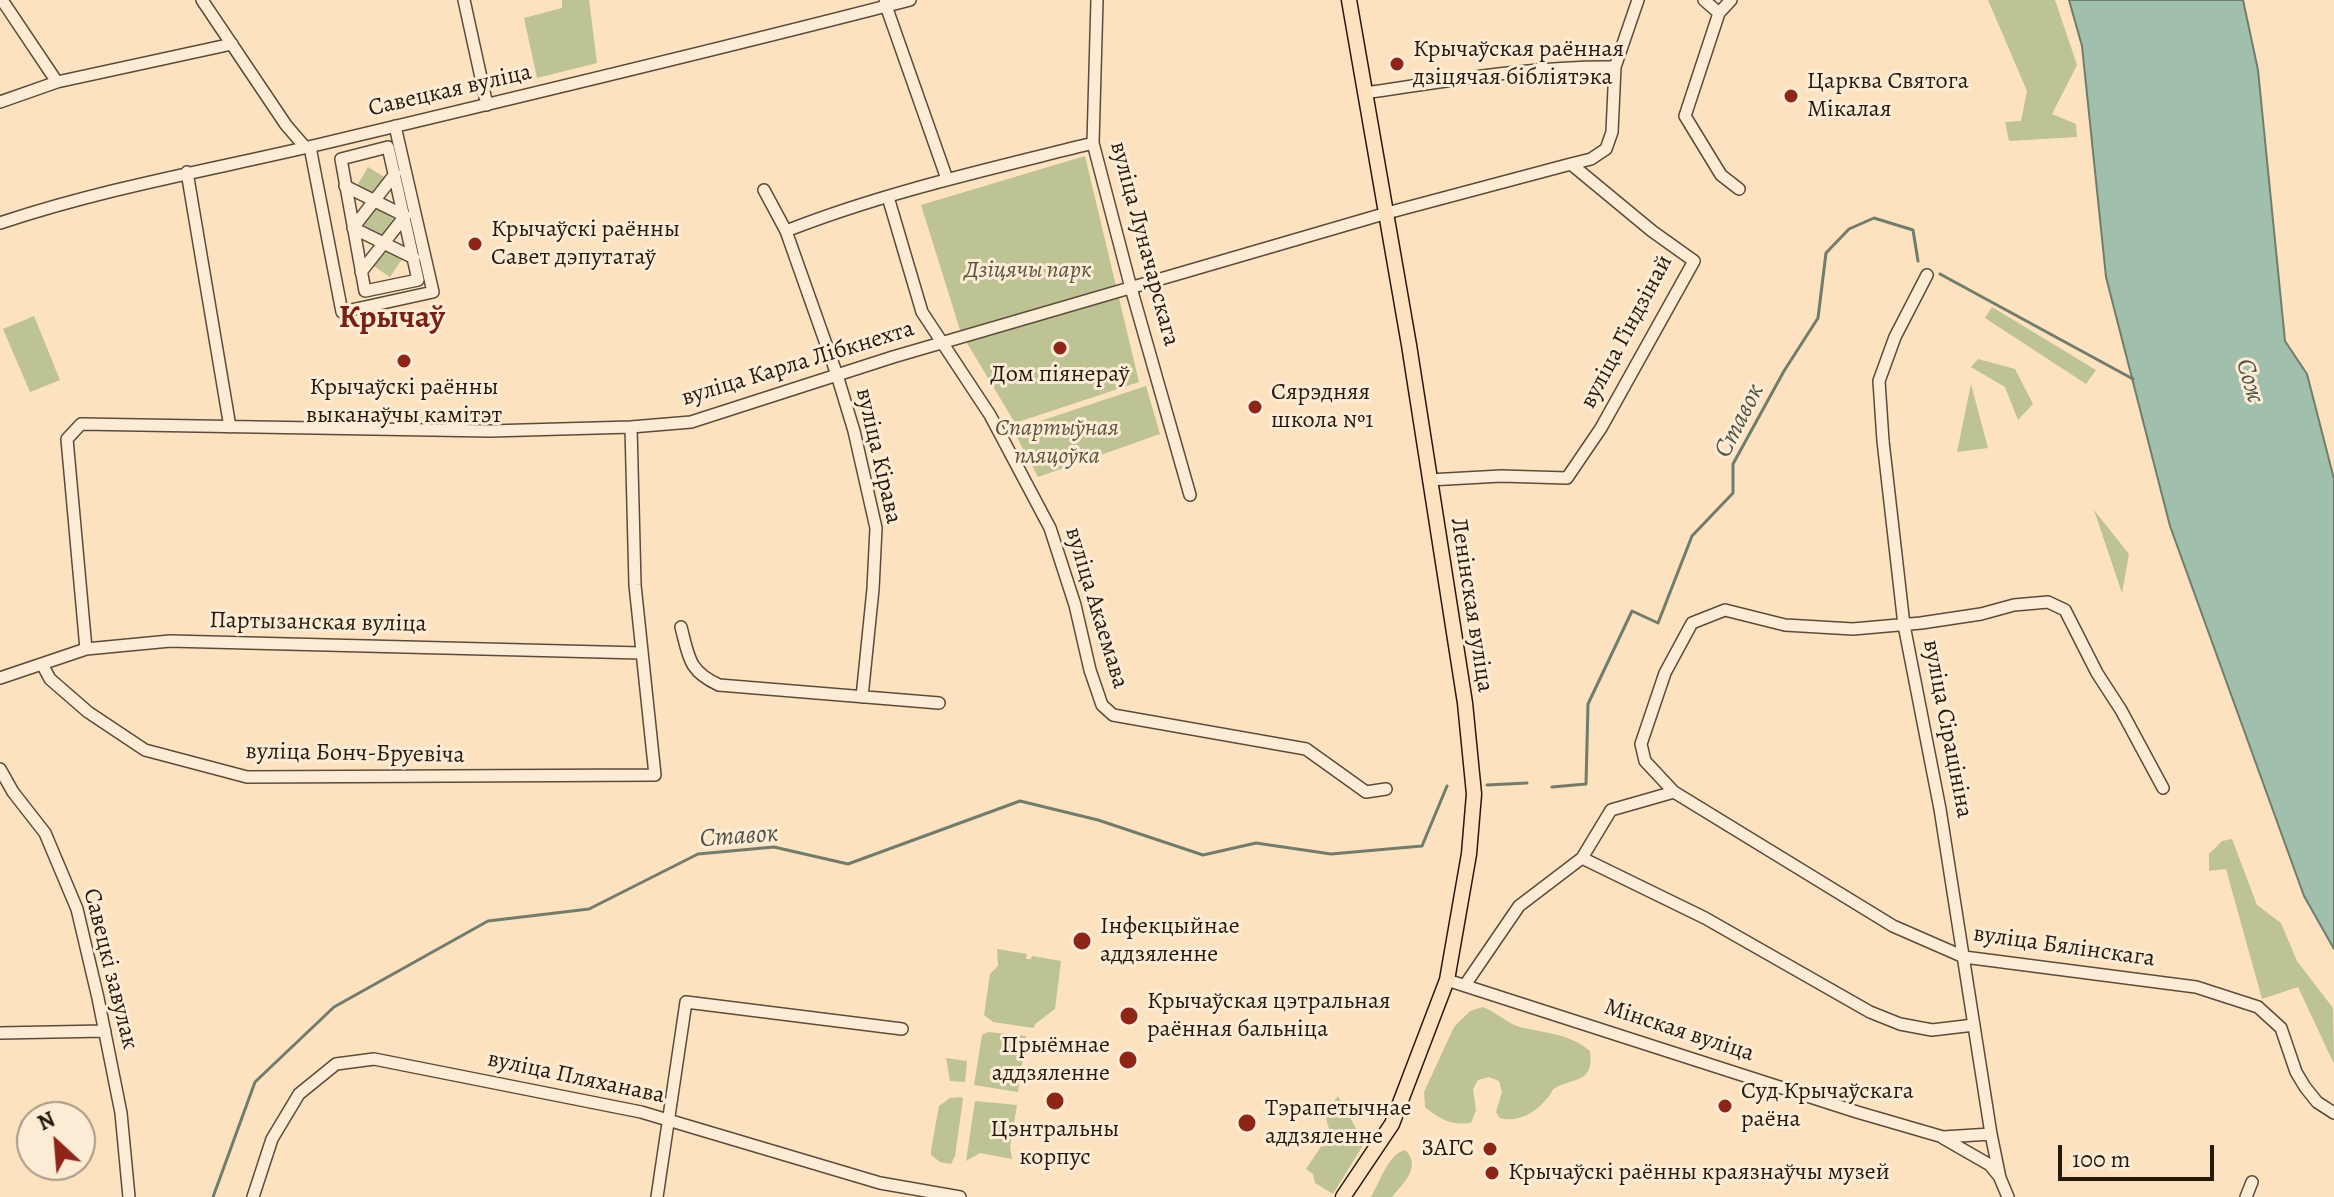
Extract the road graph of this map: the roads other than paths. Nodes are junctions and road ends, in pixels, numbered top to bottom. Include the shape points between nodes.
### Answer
1 (2, 0) edge
2 (202, 0) edge
3 (464, 0) edge
4 (910, 0) edge
5 (1097, 0) edge
6 (1349, 0) edge
7 (1638, 0) edge
8 (1704, 0) edge
9 (1731, 0) edge
10 (885, 3) edge
11 (1719, 13) junction
12 (232, 44) junction
13 (1615, 67) junction
14 (57, 82) junction
15 (1364, 93) junction
16 (0, 102) edge
17 (487, 105) junction
18 (395, 126) junction
19 (1093, 143) junction
20 (307, 147) junction
21 (1571, 164) junction
22 (187, 172) junction
23 (395, 174) junction
24 (947, 179) junction
25 (345, 186) junction
26 (1739, 189) dead end
27 (764, 190) dead end
28 (888, 197) junction
29 (374, 201) junction
30 (1387, 213) junction
31 (405, 216) junction
32 (0, 223) edge
33 (353, 228) junction
34 (786, 231) junction
35 (383, 243) junction
36 (414, 258) junction
37 (361, 272) junction
38 (1927, 275) dead end
39 (1131, 288) junction
40 (942, 344) junction
41 (837, 375) junction
42 (230, 427) junction
43 (631, 427) junction
44 (1429, 480) junction
45 (1190, 495) dead end
46 (1904, 625) junction
47 (681, 627) dead end
48 (86, 649) junction
49 (641, 653) junction
50 (42, 664) junction
51 (0, 678) edge
52 (862, 697) junction
53 (939, 703) dead end
54 (0, 769) edge
55 (2163, 788) dead end
56 (1386, 789) dead end
57 (1674, 792) junction
58 (1582, 858) junction
59 (1964, 957) junction
60 (1447, 980) junction
61 (1465, 985) junction
62 (1974, 1025) junction
63 (902, 1029) dead end
64 (105, 1031) junction
65 (0, 1033) edge
66 (2334, 1113) edge
67 (667, 1119) junction
68 (1991, 1134) junction
69 (1943, 1137) junction
70 (2000, 1178) junction
71 (2252, 1182) dead end
72 (129, 1197) edge
73 (253, 1197) edge
74 (657, 1197) edge
75 (960, 1197) edge
76 (1343, 1197) edge
77 (2008, 1197) edge
78 (2246, 1197) edge

1 - 14 street
2 - 12 street
3 - 17 street
4 - 10 street, Савецкая вуліца
5 - 19 street, вуліца Луначарскага
6 - 15 main road, Ленінская вуліца
7 - 13 street
8 - 11 street
9 - 11 street
10 - 17 street, Савецкая вуліца
10 - 24 street
11 - 26 street via 1685,116 1721,175
12 - 14 street
12 - 20 street via 286,125
13 - 15 street via 1479,76
13 - 21 street via 1612,132 1606,149
14 - 16 street
15 - 30 main road, Ленінская вуліца
17 - 18 street, Савецкая вуліца
18 - 20 street, Савецкая вуліца
18 - 20 street via 433,292 342,312
19 - 24 street
19 - 39 street, вуліца Луначарскага
20 - 22 street, Савецкая вуліца
21 - 30 street, вуліца Карла Лібкнехта
21 - 44 street, вуліца Гіндзінай via 1694,261 1601,428 1567,478
22 - 32 street, Савецкая вуліца
22 - 42 street
23 - 25 street via 388,147 341,159
23 - 29 street
23 - 31 street
24 - 28 street
25 - 29 street
25 - 33 street
27 - 34 street, вуліца Кірава
28 - 34 street
28 - 40 street, вуліца Акаемава via 922,312
29 - 31 street
29 - 33 street
30 - 39 street, вуліца Карла Лібкнехта
30 - 44 main road, Ленінская вуліца
31 - 35 street
31 - 36 street
33 - 35 street
33 - 37 street
34 - 41 street, вуліца Кірава
35 - 36 street
35 - 37 street
36 - 37 street via 418,280 365,291
38 - 46 street, вуліца Сірацініна via 1879,381
39 - 40 street, вуліца Карла Лібкнехта
39 - 45 street, вуліца Луначарскага
40 - 41 street, вуліца Карла Лібкнехта
40 - 56 street, вуліца Акаемава via 990,415 1050,528 1102,705 1113,715 1306,749 1366,792
41 - 43 street, вуліца Карла Лібкнехта via 691,422
41 - 52 street, вуліца Кірава via 876,528
42 - 43 street, вуліца Карла Лібкнехта
42 - 48 street, вуліца Карла Лібкнехта via 81,424 67,439
43 - 49 street
44 - 60 main road, Ленінская вуліца via 1465,703 1474,794
46 - 55 street via 2014,605 2048,602 2065,610
46 - 57 street, вуліца Бялінскага via 1816,628 1725,610 1692,623 1665,673 1641,744 1645,761
46 - 59 street, вуліца Сірацініна
47 - 52 street via 692,667 719,685
48 - 49 street, Партызанская вуліца via 170,641
48 - 50 street, Партызанская вуліца
49 - 50 street, вуліца Бонч-Бруевіча via 655,775 247,777 145,750 88,712 50,679
50 - 51 street, Партызанская вуліца
52 - 53 street
54 - 64 street, Савецкі завулак via 45,833 77,909
57 - 58 street via 1611,810
57 - 59 street, вуліца Бялінскага via 1893,926
58 - 61 street via 1519,906
58 - 62 street via 1705,918 1870,1012 1932,1030
59 - 62 street, вуліца Сірацініна
59 - 66 street, вуліца Бялінскага via 2196,987 2258,1007 2281,1028 2305,1087
60 - 61 street, Мінская вуліца
60 - 76 main road, Ленінская вуліца via 1392,1124
61 - 69 street, Мінская вуліца
62 - 68 street, вуліца Сірацініна
63 - 67 street via 686,1002
64 - 65 street
64 - 72 street, Савецкі завулак via 121,1113
67 - 73 street, вуліца Пляханава via 374,1059 336,1064 299,1094 272,1139
67 - 74 street
67 - 75 street, вуліца Пляханава via 880,1183
68 - 69 street, Мінская вуліца
68 - 70 street, вуліца Сірацініна
69 - 70 street, Мінская вуліца via 1990,1165
70 - 77 street, вуліца Сірацініна
71 - 78 street

